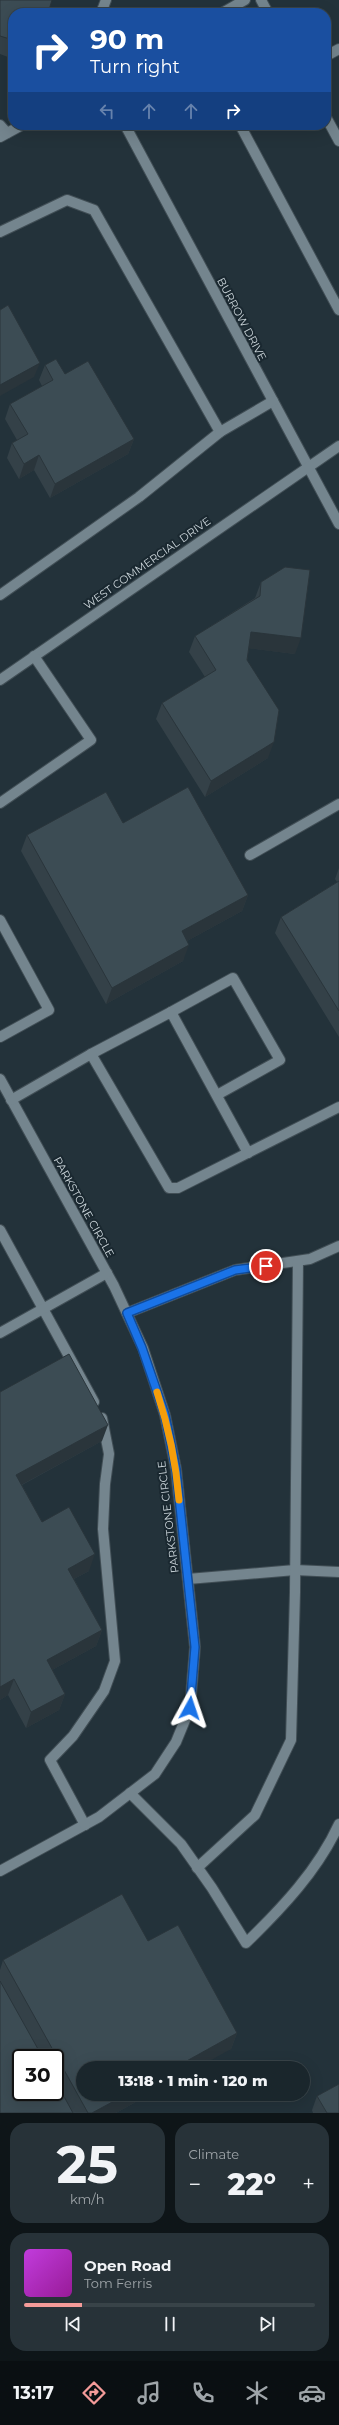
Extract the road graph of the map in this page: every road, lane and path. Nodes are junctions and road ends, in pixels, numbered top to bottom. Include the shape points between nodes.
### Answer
1 (245, 0) edge
2 (231, 8) edge
3 (0, 125) edge
4 (331, 126) edge
5 (13, 130) edge
6 (128, 130) edge
7 (243, 130) edge
8 (4, 135) edge
9 (339, 141) edge
10 (0, 232) edge
11 (339, 310) edge
12 (273, 401) junction
13 (220, 432) junction
14 (339, 446) edge
15 (308, 466) junction
16 (339, 524) edge
17 (0, 594) edge
18 (34, 656) junction
19 (0, 680) edge
20 (0, 804) edge
21 (339, 804) edge
22 (250, 855) dead end
23 (0, 920) edge
24 (171, 1012) junction
25 (0, 1037) edge
26 (91, 1054) junction
27 (0, 1079) edge
28 (217, 1095) junction
29 (11, 1100) junction
30 (339, 1107) edge
31 (248, 1153) junction
32 (0, 1230) edge
33 (339, 1246) edge
34 (298, 1261) junction
35 (107, 1273) junction
36 (42, 1311) junction
37 (127, 1313) junction
38 (0, 1333) edge
39 (295, 1570) junction
40 (339, 1572) edge
41 (188, 1579) junction
42 (130, 1793) junction
43 (339, 1824) edge
44 (84, 1825) junction
45 (197, 1868) junction
46 (0, 1871) edge

1 - 2 street
3 - 8 street
4 - 9 street
5 - 8 street
6 - 12 street, BURROW DRIVE
7 - 11 street
10 - 13 street via 67,200 94,210
12 - 13 street
12 - 15 street, BURROW DRIVE
13 - 17 street via 139,497
14 - 15 street, WEST COMMERCIAL DRIVE
15 - 16 street, BURROW DRIVE
15 - 18 street, WEST COMMERCIAL DRIVE
18 - 19 street, WEST COMMERCIAL DRIVE
18 - 20 street via 91,740
21 - 22 street
23 - 25 street via 49,1010
24 - 26 street
24 - 28 street
24 - 28 street via 233,978 280,1060
26 - 29 street
26 - 31 street via 169,1188 178,1188
27 - 29 street, PARKSTONE CIRCLE
28 - 31 street
29 - 35 street, PARKSTONE CIRCLE
30 - 31 street
32 - 36 street
33 - 34 street via 310,1259
34 - 37 street via 235,1270
34 - 39 street
35 - 36 street
35 - 37 street, PARKSTONE CIRCLE
36 - 38 street
36 - 44 street via 64,1345 105,1424 109,1454 103,1529 115,1661 104,1691 73,1736 50,1760
37 - 41 street, PARKSTONE CIRCLE via 165,1415 176,1469
39 - 40 street
39 - 41 street
39 - 45 street via 291,1740 255,1815
41 - 42 street, PARKSTONE CIRCLE via 195,1647 190,1708 176,1742 155,1774
42 - 44 street, PARKSTONE CIRCLE
42 - 45 street via 180,1844
43 - 45 street via 331,1842 282,1908 246,1943
44 - 46 street, PARKSTONE CIRCLE

